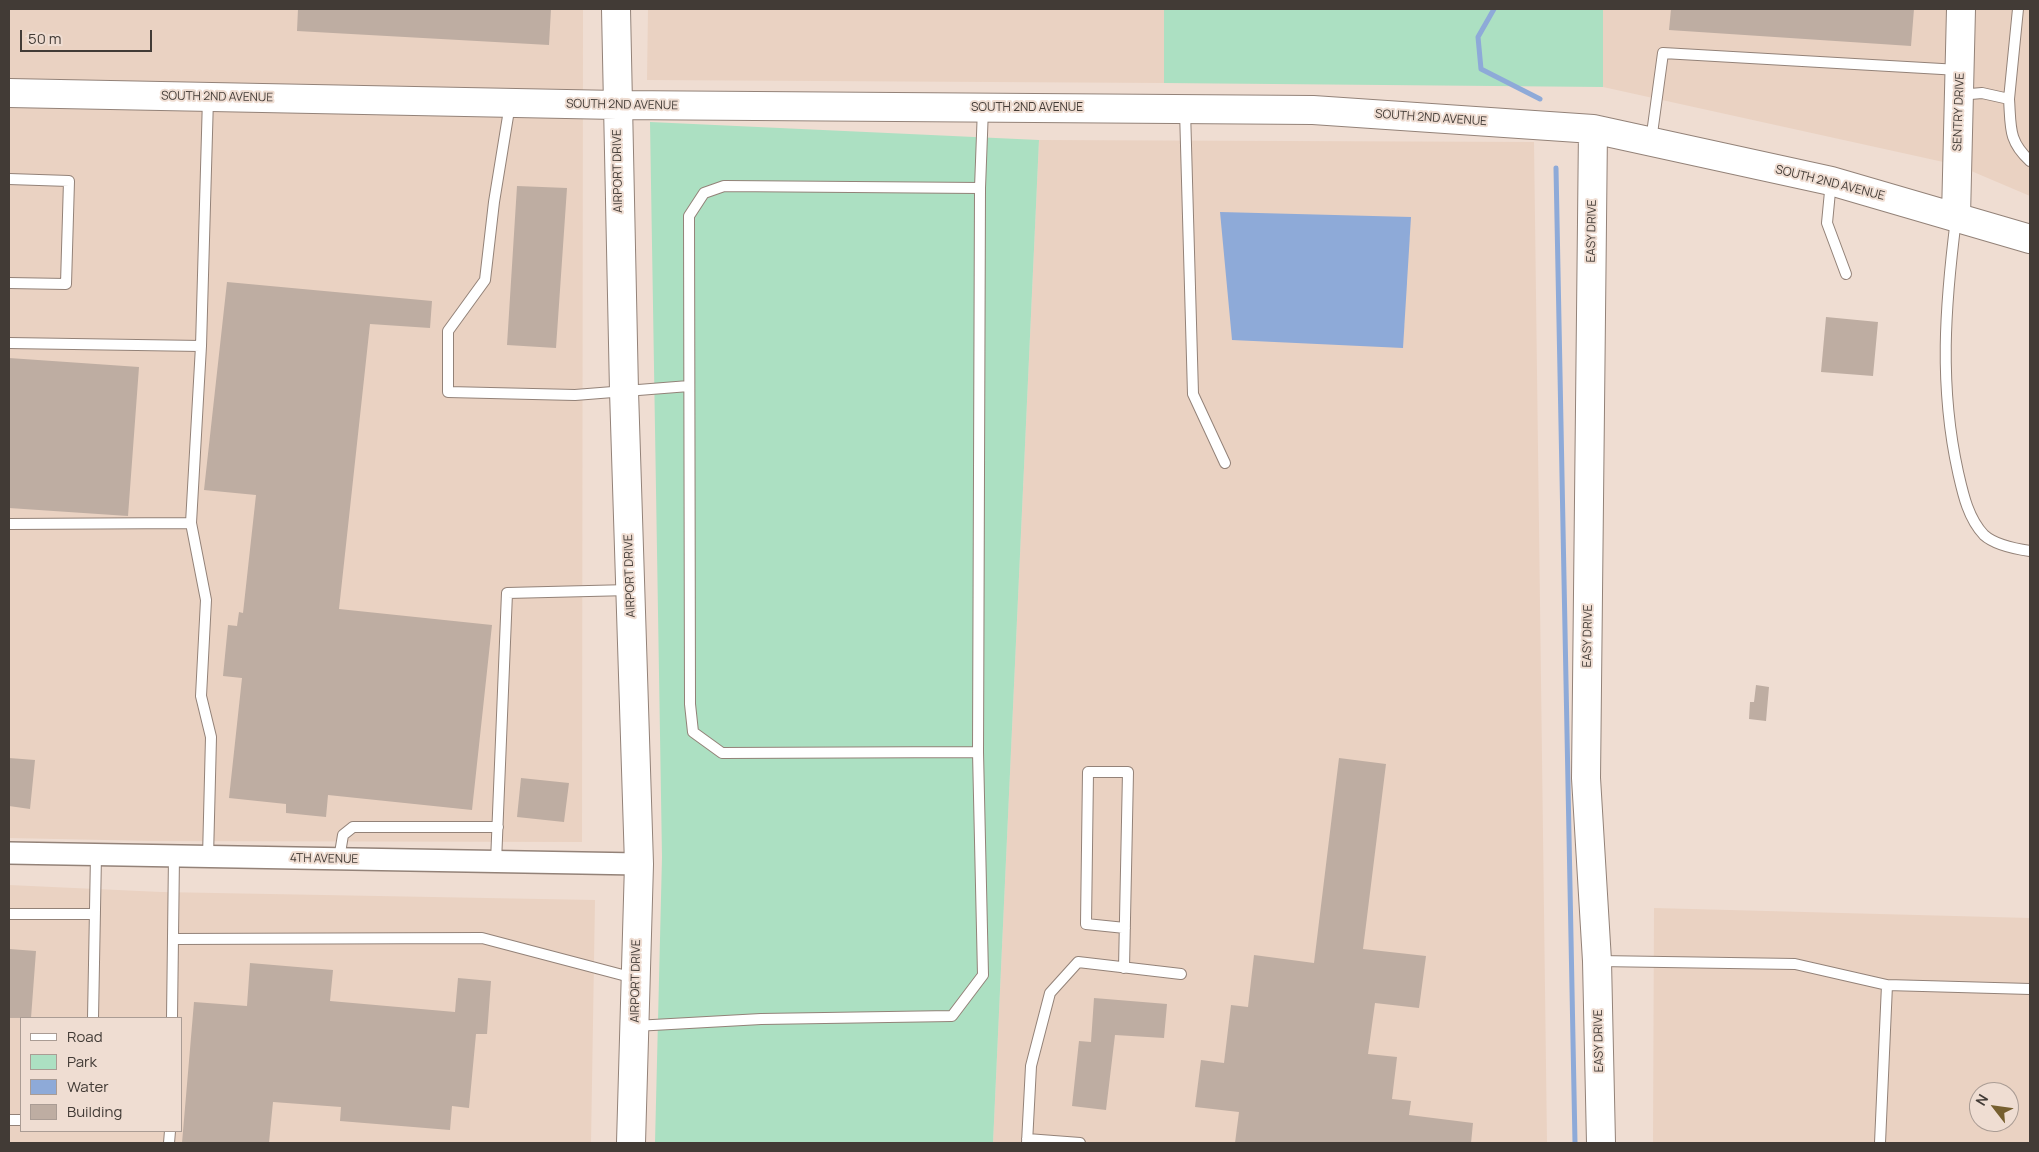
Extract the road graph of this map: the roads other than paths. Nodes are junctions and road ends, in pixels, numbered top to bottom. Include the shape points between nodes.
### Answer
1 (616, 9) edge
2 (1961, 9) edge
3 (2018, 9) edge
4 (1959, 83) junction
5 (9, 93) edge
6 (208, 97) junction
7 (2009, 99) junction
8 (510, 103) junction
9 (617, 106) junction
10 (983, 108) junction
11 (1185, 109) junction
12 (1593, 129) junction
13 (1651, 140) junction
14 (2030, 162) edge
15 (9, 179) edge
16 (1831, 181) junction
17 (980, 188) junction
18 (1956, 216) junction
19 (2030, 239) edge
20 (1846, 274) dead end
21 (9, 282) edge
22 (9, 343) edge
23 (201, 346) junction
24 (690, 386) junction
25 (624, 391) junction
26 (1224, 463) dead end
27 (191, 523) junction
28 (9, 524) edge
29 (2030, 551) edge
30 (631, 590) junction
31 (978, 752) junction
32 (498, 827) junction
33 (9, 853) edge
34 (96, 855) junction
35 (174, 856) junction
36 (208, 857) junction
37 (339, 859) junction
38 (496, 862) junction
39 (639, 864) junction
40 (9, 914) edge
41 (95, 914) junction
42 (1125, 928) junction
43 (173, 939) junction
44 (1597, 961) junction
45 (1124, 968) junction
46 (1181, 974) dead end
47 (636, 979) junction
48 (1887, 985) junction
49 (2030, 989) edge
50 (93, 1017) edge
51 (172, 1017) edge
52 (634, 1026) junction
53 (1027, 1141) edge
54 (631, 1143) edge
55 (1080, 1143) edge
56 (1601, 1143) edge
57 (1880, 1143) edge

1 - 9 street, AIRPORT DRIVE
2 - 4 street, SENTRY DRIVE
3 - 7 lane
4 - 7 lane via 1982,93
4 - 13 lane via 1663,53
4 - 18 street, SENTRY DRIVE
5 - 6 street, SOUTH 2ND AVENUE
6 - 8 street, SOUTH 2ND AVENUE
6 - 23 lane
7 - 14 lane via 2017,149
8 - 9 street, SOUTH 2ND AVENUE
8 - 25 lane via 484,280 448,331 448,392 575,395
9 - 10 street, SOUTH 2ND AVENUE
9 - 25 street, AIRPORT DRIVE
10 - 11 street, SOUTH 2ND AVENUE
10 - 17 lane
11 - 12 street, SOUTH 2ND AVENUE via 1314,110
11 - 26 lane via 1194,394
12 - 13 street, SOUTH 2ND AVENUE
12 - 44 street, EASY DRIVE via 1586,778
13 - 16 street, SOUTH 2ND AVENUE
15 - 21 lane via 70,181 66,284
16 - 18 street, SOUTH 2ND AVENUE
16 - 20 lane via 1827,223
17 - 24 lane via 724,186 704,193 689,216
17 - 31 lane
18 - 19 street, SOUTH 2ND AVENUE
18 - 29 lane via 1947,291 1944,359 1951,437 1958,472 1966,506 1985,535 2015,549
22 - 23 lane
23 - 27 lane
24 - 25 lane
24 - 31 lane via 690,704 693,732 722,753
25 - 30 street, AIRPORT DRIVE
27 - 28 lane
27 - 36 lane via 206,600 201,696 211,737
30 - 32 lane via 507,593
30 - 39 street, AIRPORT DRIVE
31 - 52 lane via 983,975 952,1016 760,1019
32 - 37 lane via 353,827 343,835
32 - 38 lane
33 - 34 street, 4TH AVENUE
34 - 35 street, 4TH AVENUE
34 - 41 lane
35 - 36 street, 4TH AVENUE
35 - 43 lane
36 - 37 street, 4TH AVENUE
37 - 38 street, 4TH AVENUE
38 - 39 street, 4TH AVENUE
39 - 47 street, AIRPORT DRIVE
40 - 41 lane
41 - 50 lane
42 - 42 lane via 1128,772 1088,772 1086,924
42 - 45 lane
43 - 47 lane via 482,938
43 - 51 lane
44 - 48 lane via 1795,964
44 - 56 street, EASY DRIVE
45 - 46 lane
45 - 53 lane via 1078,962 1050,993 1031,1066
47 - 52 street, AIRPORT DRIVE
48 - 49 lane
48 - 57 lane
52 - 54 street, AIRPORT DRIVE
53 - 55 lane

